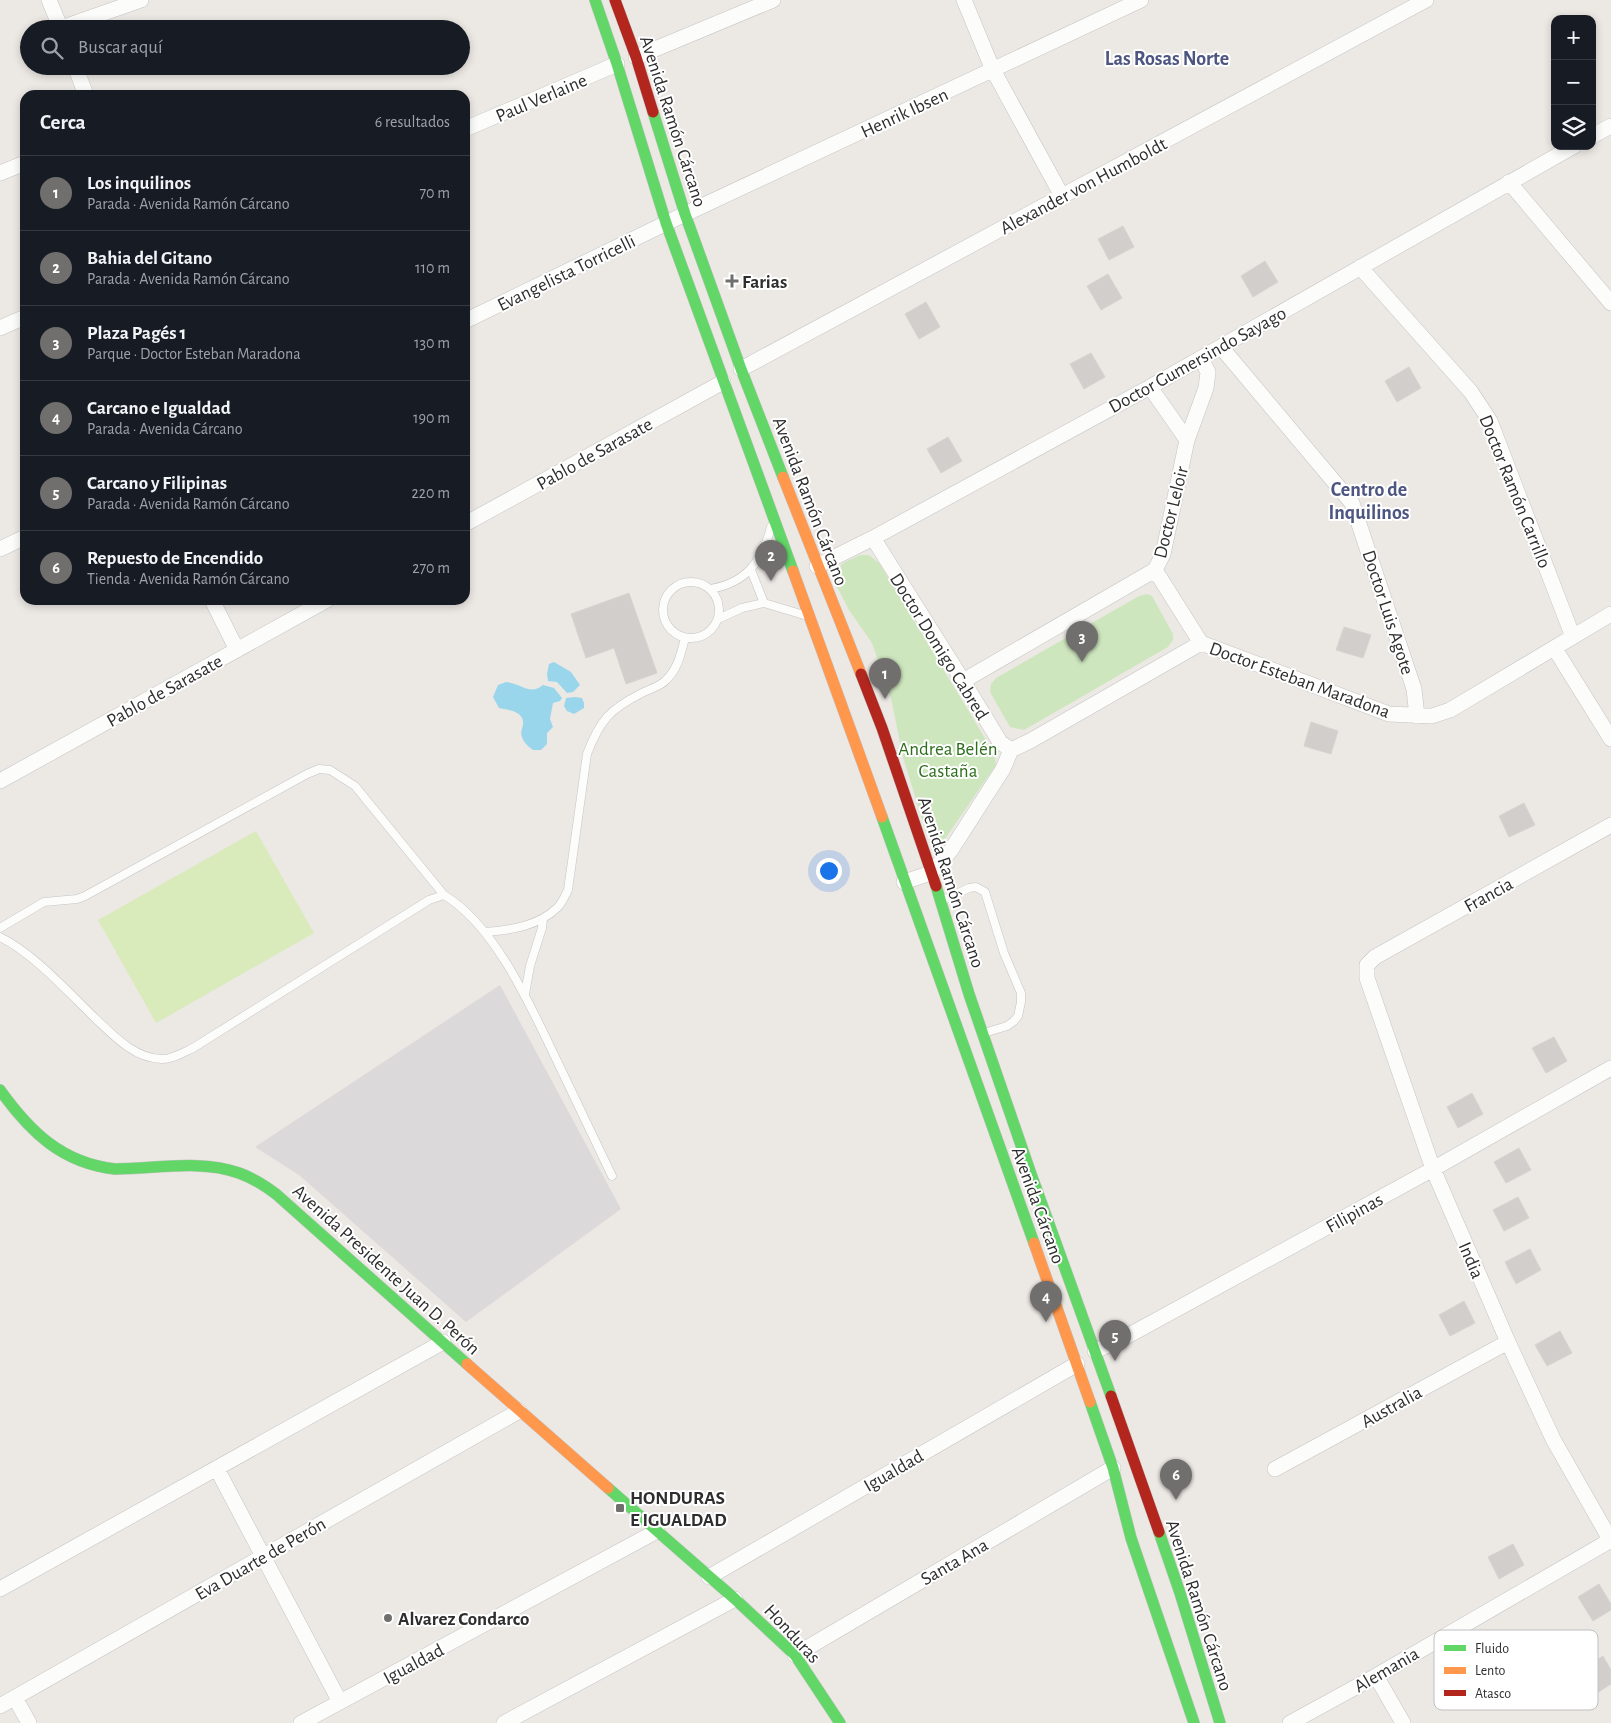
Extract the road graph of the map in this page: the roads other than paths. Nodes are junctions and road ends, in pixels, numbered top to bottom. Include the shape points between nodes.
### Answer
1 (49, 0) edge
2 (141, 0) edge
3 (595, 0) edge
4 (615, 0) edge
5 (773, 0) edge
6 (964, 0) edge
7 (1141, 0) edge
8 (1426, 0) edge
9 (1404, 5) edge
10 (58, 20) edge
11 (84, 20) edge
12 (636, 58) junction
13 (617, 64) junction
14 (994, 70) junction
15 (78, 75) edge
16 (84, 90) edge
17 (1611, 126) edge
18 (470, 127) edge
19 (1596, 134) edge
20 (1567, 150) edge
21 (20, 165) edge
22 (0, 173) edge
23 (1509, 182) junction
24 (1062, 196) junction
25 (686, 214) junction
26 (666, 223) junction
27 (1360, 267) junction
28 (1611, 304) edge
29 (20, 319) edge
30 (470, 319) edge
31 (0, 328) edge
32 (1221, 347) junction
33 (1201, 358) junction
34 (741, 370) junction
35 (723, 382) junction
36 (1150, 387) junction
37 (1187, 440) junction
38 (773, 518) junction
39 (470, 521) edge
40 (873, 538) junction
41 (20, 539) edge
42 (0, 549) edge
43 (817, 566) junction
44 (750, 570) junction
45 (1155, 570) junction
46 (710, 589) junction
47 (764, 603) junction
48 (214, 605) edge
49 (318, 605) edge
50 (1611, 614) edge
51 (809, 616) junction
52 (718, 618) junction
53 (1573, 637) junction
54 (685, 638) junction
55 (1201, 643) junction
56 (1555, 648) junction
57 (237, 650) junction
58 (963, 681) junction
59 (1417, 716) junction
60 (848, 721) junction
61 (1611, 738) edge
62 (871, 750) dead end
63 (1011, 750) junction
64 (0, 781) edge
65 (1611, 825) edge
66 (904, 844) dead end
67 (931, 873) junction
68 (904, 882) junction
69 (444, 895) junction
70 (941, 900) junction
71 (543, 918) junction
72 (0, 928) edge
73 (486, 932) junction
74 (0, 937) edge
75 (1367, 965) joint
76 (525, 994) junction
77 (983, 1033) junction
78 (961, 1040) joint
79 (1611, 1068) edge
80 (0, 1090) edge
81 (1433, 1168) junction
82 (612, 1176) dead end
83 (443, 1342) junction
84 (1508, 1342) junction
85 (1096, 1351) junction
86 (1078, 1364) junction
87 (519, 1411) junction
88 (217, 1468) junction
89 (1113, 1468) junction
90 (1275, 1469) dead end
91 (657, 1532) junction
92 (1611, 1540) edge
93 (264, 1555) junction
94 (709, 1577) junction
95 (0, 1590) edge
96 (736, 1599) junction
97 (1455, 1630) edge
98 (1434, 1642) edge
99 (795, 1655) junction
100 (1376, 1676) junction
101 (15, 1698) junction
102 (340, 1702) junction
103 (0, 1706) edge
104 (29, 1723) edge
105 (301, 1723) edge
106 (504, 1723) edge
107 (840, 1723) edge
108 (1194, 1723) edge
109 (1220, 1723) edge
110 (1290, 1723) edge
111 (1403, 1723) edge

1 - 10 street
2 - 11 street
3 - 13 main road
4 - 12 main road, Avenida Ramón Cárcano
5 - 12 street
6 - 14 street
7 - 14 street, Henrik Ibsen
8 - 9 street, Alexander von Humboldt
9 - 24 street, Alexander von Humboldt
12 - 25 main road, Avenida Ramón Cárcano
13 - 18 street, Paul Verlaine
13 - 26 main road, Avenida Ramón Cárcano
14 - 24 street
14 - 25 street, Henrik Ibsen
15 - 16 street
17 - 19 street
20 - 23 street, Doctor Gumersindo Sayago
21 - 22 street
23 - 27 street, Doctor Gumersindo Sayago
23 - 28 street
24 - 34 street, Alexander von Humboldt
25 - 26 street, Henrik Ibsen
25 - 34 main road, Avenida Ramón Cárcano
26 - 30 street, Evangelista Torricelli
26 - 35 main road, Avenida Ramón Cárcano
27 - 32 street, Doctor Gumersindo Sayago
27 - 53 street, Doctor Ramón Carrillo via 1471,392 1490,421
29 - 31 street
32 - 33 street, Doctor Gumersindo Sayago
32 - 59 street, Doctor Luis Agote via 1352,504 1414,689
33 - 36 street, Doctor Gumersindo Sayago
33 - 37 street, Doctor Leloir via 1208,372 1206,388
34 - 43 main road, Avenida Ramón Cárcano
35 - 38 main road, Avenida Ramón Cárcano
35 - 39 street, Pablo de Sarasate
36 - 37 street
36 - 40 street, Doctor Gumersindo Sayago
37 - 45 street, Doctor Leloir via 1163,554
38 - 44 lane via 761,555
38 - 51 main road, Avenida Ramón Cárcano
40 - 43 street, Doctor Gumersindo Sayago
40 - 58 street, Doctor Domigo Cabred
41 - 42 street
43 - 67 main road, Avenida Ramón Cárcano via 882,728
44 - 46 lane via 727,586
44 - 47 lane
45 - 55 street, Doctor Esteban Maradona
45 - 58 street, Doctor Leloir
46 - 52 lane via 718,603
46 - 54 lane via 702,584 684,583 675,587 664,602 663,611 669,628
47 - 51 lane
47 - 52 lane
48 - 57 street
49 - 57 street, Pablo de Sarasate
50 - 53 street, Doctor Esteban Maradona
51 - 60 main road, Avenida Ramón Cárcano
52 - 54 lane via 715,626 702,637
53 - 56 street, Doctor Esteban Maradona
54 - 71 lane via 676,666 666,681 622,703 606,717 595,733 587,754 568,890 559,906
55 - 59 street, Doctor Esteban Maradona via 1389,714
55 - 63 street, Doctor Esteban Maradona
56 - 59 street, Doctor Esteban Maradona via 1450,710 1432,716
56 - 61 street
57 - 64 street, Pablo de Sarasate
58 - 63 street, Doctor Domigo Cabred via 1000,742
60 - 62 main road
60 - 68 main road, Avenida Ramón Cárcano
63 - 67 street via 982,802
65 - 75 street, Francia via 1375,957
66 - 67 main road via 915,871
67 - 68 street
67 - 70 main road, Avenida Ramón Cárcano
68 - 78 main road, Avenida Ramón Cárcano
69 - 72 lane via 354,786 330,770 319,769 85,896 44,902
69 - 73 lane
69 - 74 lane via 429,900 193,1048 162,1059 142,1055 119,1041 35,961
70 - 77 main road, Avenida Ramón Cárcano
70 - 77 lane via 976,886 984,892 1021,993 1020,1009 1014,1021
71 - 73 lane via 512,930
71 - 76 lane
73 - 76 lane
75 - 81 street, India via 1367,978
76 - 82 lane
77 - 85 main road, Avenida Ramón Cárcano
78 - 86 main road, Avenida Cárcano
79 - 81 street, Filipinas
80 - 83 main road, Avenida Presidente Juan D. Perón via 33,1131 60,1150 92,1164 114,1169 206,1166 231,1170 254,1179 276,1194
81 - 84 street, India
81 - 85 street, Filipinas via 1122,1340
83 - 87 main road, Avenida Presidente Juan D. Perón
83 - 88 street
84 - 90 street, Australia
84 - 92 street, India via 1553,1439
85 - 109 main road, Avenida Ramón Cárcano via 1180,1593
86 - 89 main road, Avenida Cárcano
86 - 94 street, Igualdad
87 - 91 main road, Avenida Presidente Juan D. Perón
87 - 93 street, Eva Duarte de Perón
88 - 93 street
88 - 95 street
89 - 99 street, Santa Ana
89 - 108 main road via 1131,1538
91 - 94 main road, Avenida Presidente Juan D. Perón
91 - 102 street, Igualdad
92 - 97 street, Alemania
93 - 101 street, Eva Duarte de Perón
93 - 102 street
94 - 96 main road, Honduras
96 - 99 main road, Honduras
96 - 106 street
98 - 100 street, Alemania
99 - 107 main road, Honduras
100 - 110 street, Alemania
100 - 111 street
101 - 103 street, Eva Duarte de Perón
101 - 104 street
102 - 105 street, Igualdad

